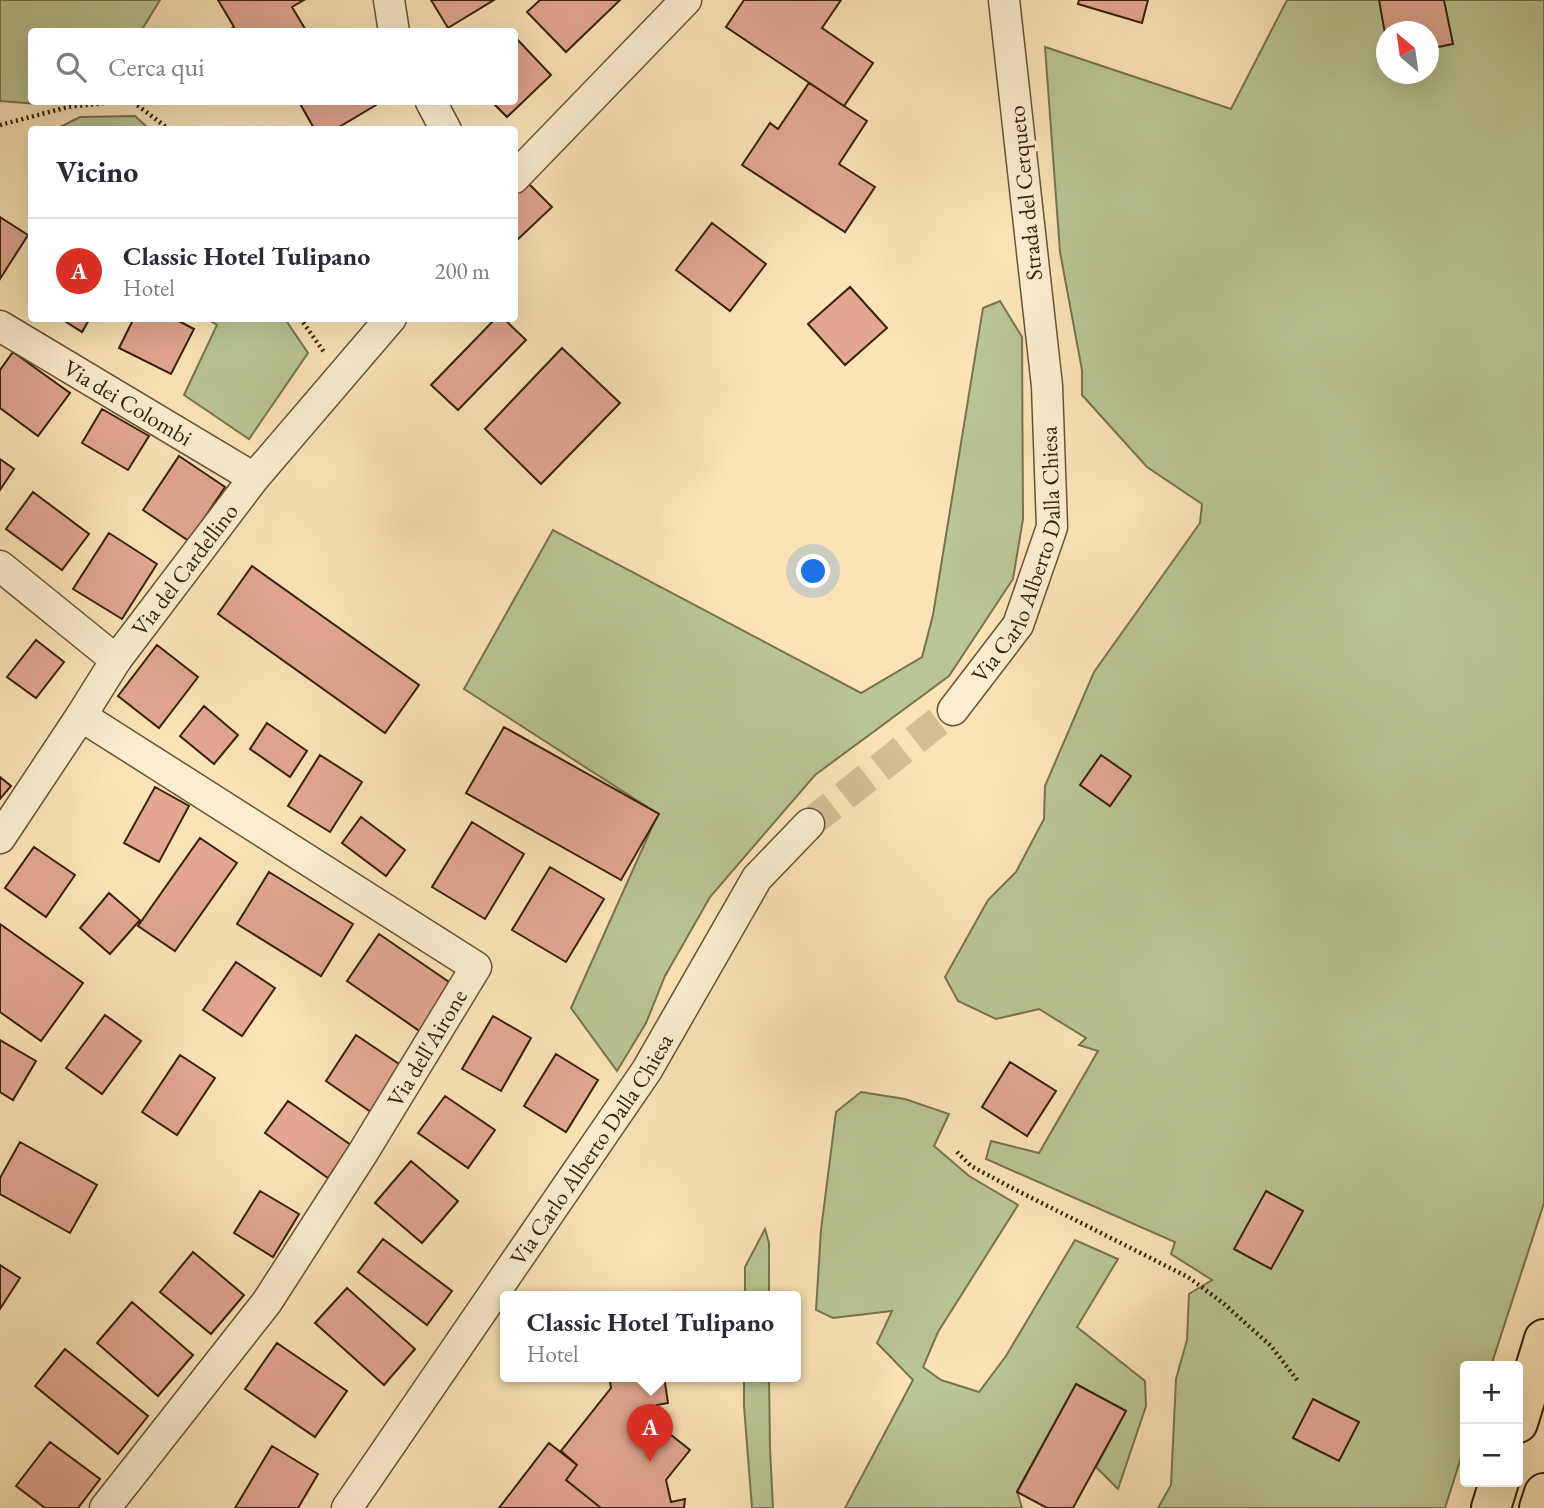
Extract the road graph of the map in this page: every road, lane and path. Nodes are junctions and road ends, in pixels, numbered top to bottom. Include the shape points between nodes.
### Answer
1 (390, 0) edge
2 (686, 0) edge
3 (1004, 0) edge
4 (394, 28) edge
5 (87, 105) edge
6 (137, 105) edge
7 (433, 105) edge
8 (0, 125) edge
9 (165, 126) edge
10 (444, 126) edge
11 (518, 174) edge
12 (303, 322) edge
13 (388, 322) edge
14 (0, 326) edge
15 (341, 377) junction
16 (1047, 386) joint
17 (254, 478) junction
18 (0, 566) edge
19 (116, 660) junction
20 (953, 710) tunnel mouth
21 (82, 716) junction
22 (809, 824) tunnel mouth
23 (0, 838) edge
24 (957, 1152) dead end
25 (1544, 1339) edge
26 (1298, 1381) dead end
27 (1523, 1407) edge
28 (1497, 1487) edge
29 (1544, 1493) edge
30 (105, 1508) edge
31 (346, 1508) edge
32 (1491, 1508) edge
33 (1539, 1508) edge

1 - 4 street
2 - 11 street
3 - 16 street, Strada del Cerqueto
5 - 8 path
6 - 9 path
7 - 10 street
12 - 15 path
13 - 15 street, Via del Cardellino
14 - 17 street, Via dei Colombi
15 - 17 street, Via del Cardellino
16 - 20 street, Via Carlo Alberto Dalla Chiesa via 1052,527 1018,625
17 - 19 street, Via del Cardellino
18 - 19 street
19 - 21 street, Via del Cardellino
21 - 23 street, Via del Cardellino
21 - 30 street, Via dell'Airone via 476,967 267,1302
22 - 31 street, Via Carlo Alberto Dalla Chiesa via 757,878 647,1070
24 - 26 path via 971,1166 1188,1277 1271,1346
25 - 27 highway
28 - 32 highway
29 - 33 highway

